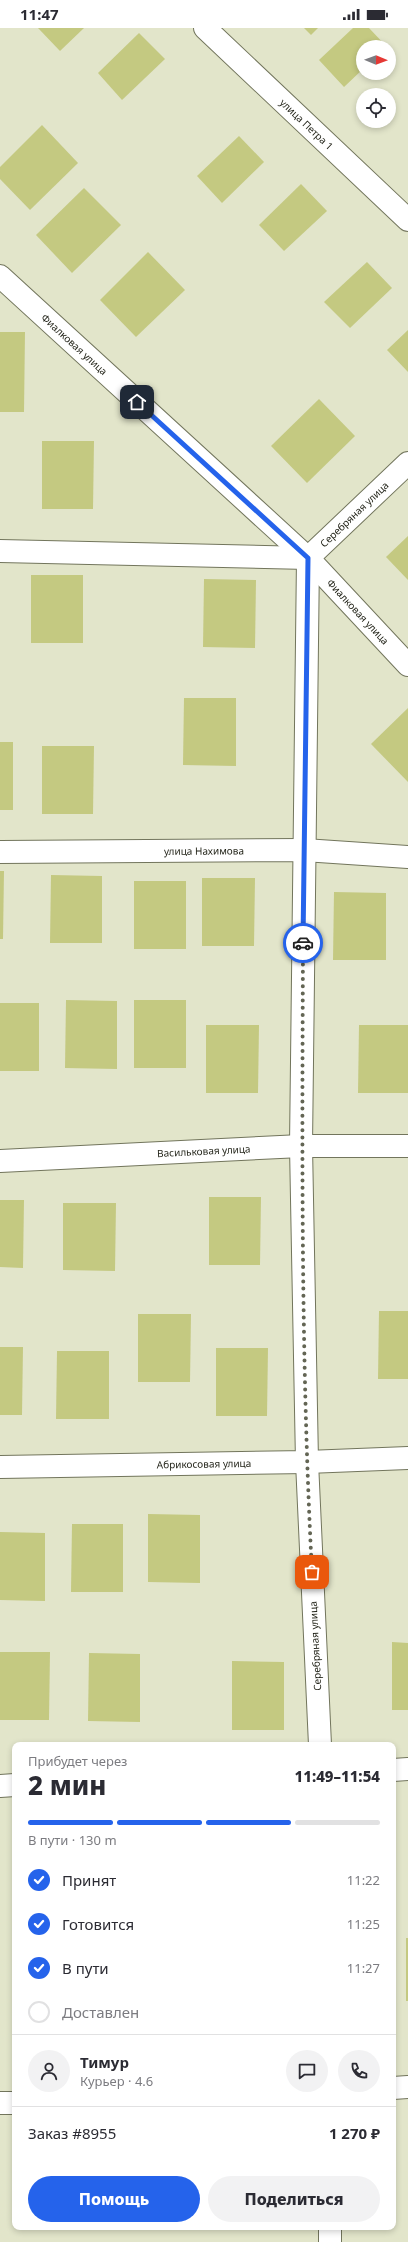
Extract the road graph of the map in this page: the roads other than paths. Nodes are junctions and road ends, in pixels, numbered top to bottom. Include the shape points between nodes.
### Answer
1 (205, 28) edge
2 (408, 220) edge
3 (0, 276) edge
4 (408, 463) edge
5 (0, 551) edge
6 (308, 558) junction
7 (408, 665) edge
8 (304, 850) junction
9 (0, 852) edge
10 (408, 857) edge
11 (301, 1146) junction
12 (408, 1146) edge
13 (0, 1161) edge
14 (408, 1458) edge
15 (307, 1462) junction
16 (0, 1467) edge
17 (320, 1742) edge
18 (408, 1769) edge
19 (396, 1770) edge
20 (12, 1785) edge
21 (0, 1786) edge
22 (408, 2087) edge
23 (396, 2088) edge
24 (0, 2103) edge
25 (12, 2103) edge
26 (330, 2230) edge
27 (330, 2242) edge

1 - 2 street, улица Петра 1
3 - 6 street, Фиалковая улица
4 - 6 street, Серебряная улица
5 - 6 street
6 - 7 street, Фиалковая улица
6 - 8 street, Серебряная улица
8 - 9 street, улица Нахимова
8 - 10 street, улица Нахимова
8 - 11 street, Серебряная улица
11 - 12 street, Васильковая улица
11 - 13 street, Васильковая улица
11 - 15 street, Серебряная улица
14 - 15 street, Абрикосовая улица
15 - 16 street, Абрикосовая улица
15 - 17 street, Серебряная улица
18 - 19 street
20 - 21 street
22 - 23 street
24 - 25 street
26 - 27 street

